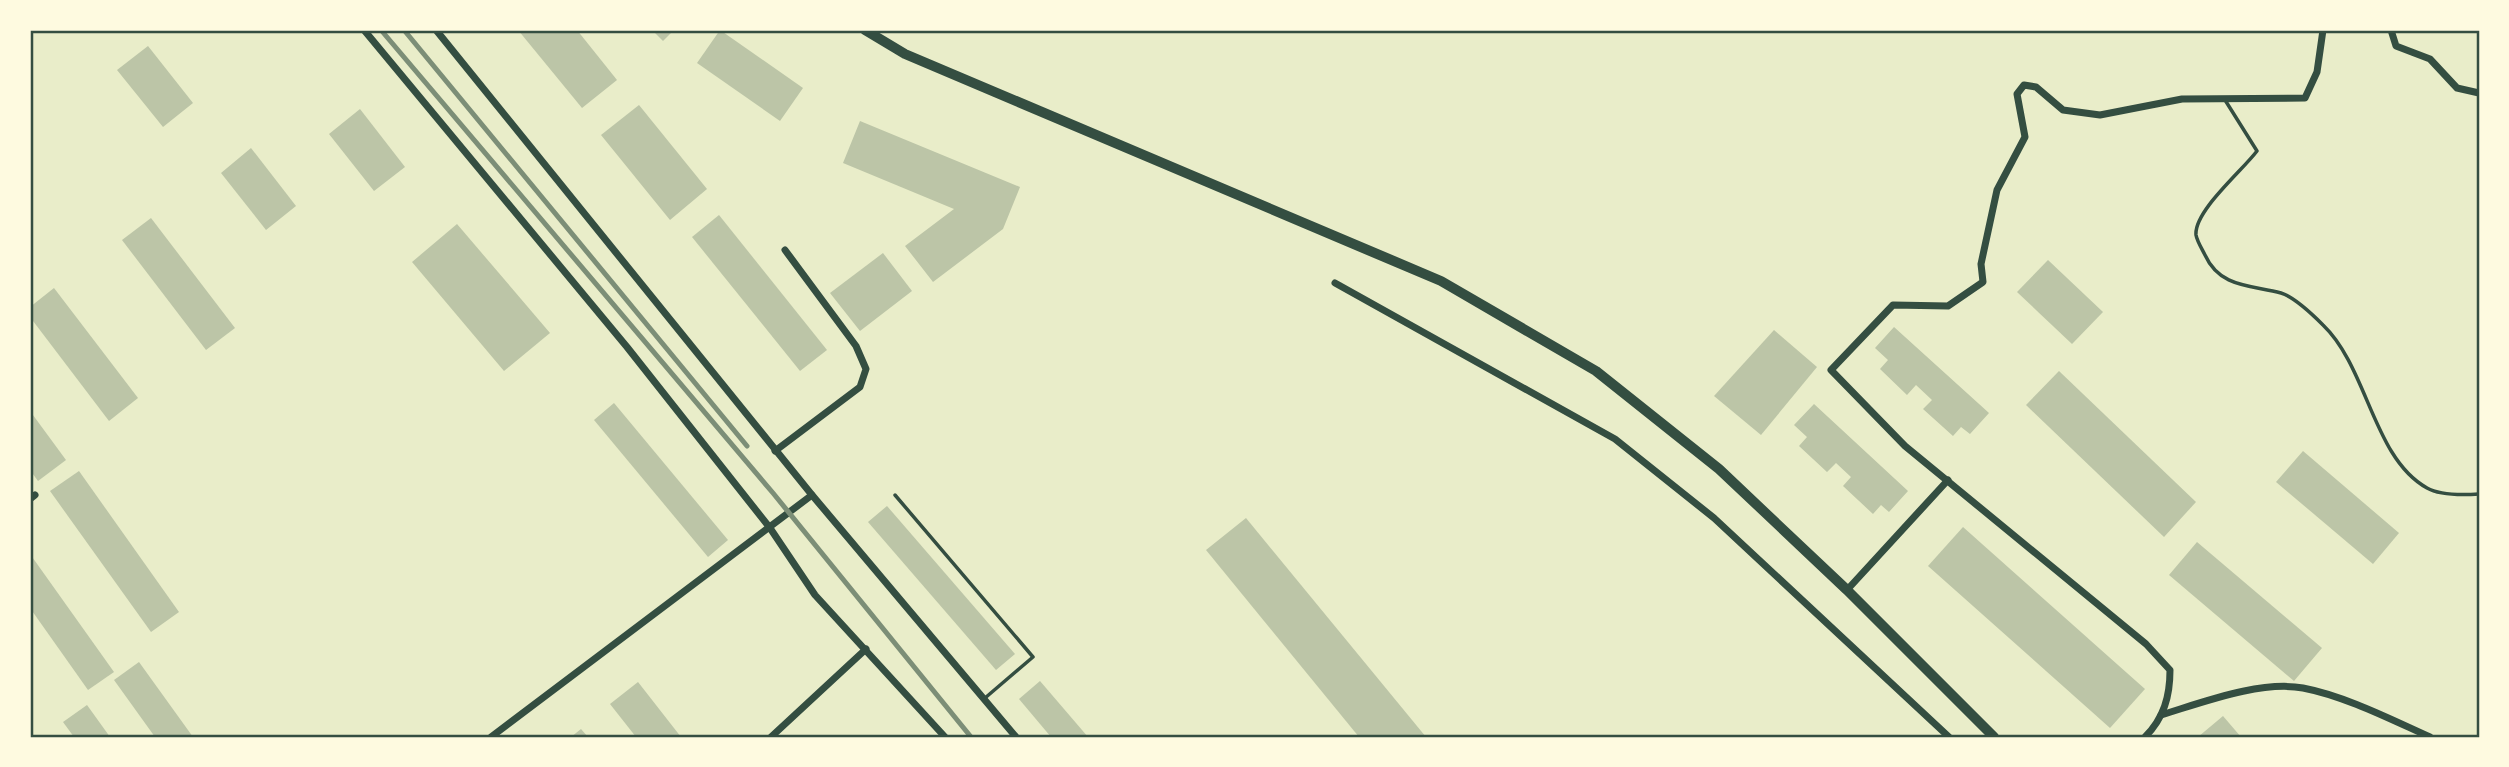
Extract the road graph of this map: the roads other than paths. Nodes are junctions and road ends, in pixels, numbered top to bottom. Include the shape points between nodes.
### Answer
1 (364, 30) edge
2 (436, 30) edge
3 (865, 30) edge
4 (2323, 30) edge
5 (2391, 30) edge
6 (2479, 93) edge
7 (2225, 100) junction
8 (785, 250) dead end
9 (1335, 283) dead end
10 (775, 451) junction
11 (1948, 480) junction
12 (2479, 494) edge
13 (811, 495) junction
14 (895, 495) dead end
15 (770, 528) junction
16 (1847, 590) junction
17 (866, 649) junction
18 (984, 699) junction
19 (2161, 715) junction
20 (491, 737) edge
21 (771, 737) edge
22 (945, 737) edge
23 (1016, 737) edge
24 (1949, 737) edge
25 (1994, 737) edge
26 (2145, 737) edge
27 (2430, 737) edge

1 - 15 street via 627,347
2 - 10 street
3 - 16 main road via 905,54 1441,281 1596,371 1719,469
4 - 7 street via 2317,72 2305,98
5 - 6 street via 2396,46 2430,59 2457,88
7 - 11 street via 2182,99 2100,115 2063,110 2032,85 2018,91 2025,137 1997,190 1982,264 1983,282 1948,306 1893,305 1831,370 1905,446
7 - 12 lane via 2257,151 2200,218 2196,236 2210,266 2222,278 2283,293 2323,325 2340,345 2397,462 2428,489
8 - 10 street via 856,346 866,369 860,387
9 - 24 street via 1615,439 1714,518
10 - 13 street
11 - 16 street
11 - 19 street via 2146,644 2170,670 2169,696
13 - 15 street
13 - 18 street
14 - 18 lane via 1033,657
15 - 17 street via 815,595
15 - 20 street
16 - 25 main road
17 - 21 street
17 - 22 street
18 - 23 street
19 - 26 street
19 - 27 street via 2242,691 2302,688 2383,715

